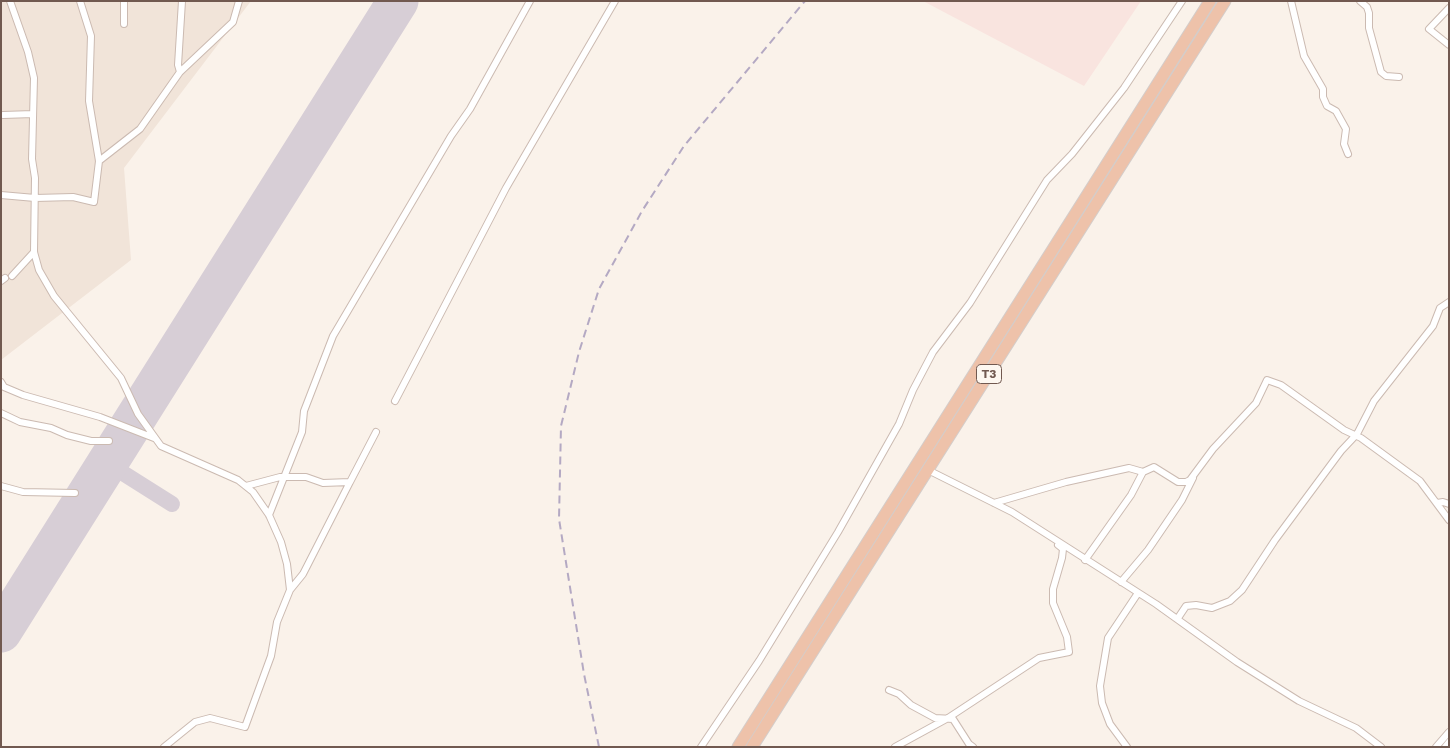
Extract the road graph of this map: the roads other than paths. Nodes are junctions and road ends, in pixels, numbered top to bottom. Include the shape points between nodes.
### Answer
1 (10, 1) edge
2 (80, 1) edge
3 (124, 1) edge
4 (182, 1) edge
5 (239, 1) edge
6 (530, 1) edge
7 (615, 1) edge
8 (1182, 1) edge
9 (1210, 1) edge
10 (1225, 1) edge
11 (1291, 1) edge
12 (1360, 1) edge
13 (1449, 8) edge
14 (124, 24) dead end
15 (1449, 46) edge
16 (180, 72) junction
17 (1399, 77) dead end
18 (33, 114) junction
19 (4, 115) dead end
20 (1348, 154) dead end
21 (99, 161) junction
22 (1, 195) edge
23 (36, 198) junction
24 (34, 252) junction
25 (6, 278) edge
26 (1449, 302) edge
27 (1, 382) edge
28 (395, 401) dead end
29 (1, 413) edge
30 (376, 432) dead end
31 (1356, 435) junction
32 (155, 438) junction
33 (109, 441) dead end
34 (928, 470) junction
35 (1143, 472) junction
36 (1196, 472) junction
37 (283, 477) junction
38 (350, 482) junction
39 (1, 486) edge
40 (246, 486) junction
41 (75, 493) dead end
42 (994, 503) junction
43 (1437, 503) junction
44 (1449, 504) edge
45 (269, 515) junction
46 (1449, 520) edge
47 (1050, 536) junction
48 (1085, 560) junction
49 (1121, 582) junction
50 (290, 590) junction
51 (1138, 592) junction
52 (1178, 618) junction
53 (889, 690) dead end
54 (948, 718) junction
55 (1449, 732) edge
56 (1449, 742) edge
57 (164, 747) edge
58 (701, 747) edge
59 (738, 747) edge
60 (752, 747) edge
61 (895, 747) edge
62 (973, 747) edge
63 (1127, 747) edge
64 (1381, 747) edge
65 (1436, 747) edge
66 (1445, 747) edge

1 - 18 street via 32,68
2 - 21 street via 90,36 89,101
3 - 14 street
4 - 16 street
5 - 16 street via 233,22
6 - 37 street via 470,110 451,136 333,336 304,411 302,432
7 - 28 street via 506,188
8 - 58 street via 1124,88 1047,180 970,303 933,352 899,424 838,532 759,661
9 - 59 highway, T3
10 - 34 highway, T3
11 - 20 street via 1304,56 1323,88 1327,106 1336,111 1346,129 1344,144
12 - 17 street via 1369,13 1369,28 1381,72 1386,76
13 - 15 street via 1429,29
16 - 21 street via 140,129
18 - 19 street
18 - 23 street via 32,159
21 - 23 street via 94,202 73,197
22 - 23 street
23 - 24 street
24 - 25 street
24 - 32 street via 49,288 121,378 138,414
26 - 31 street via 1440,308 1432,326 1374,401
27 - 32 street via 4,387 23,395 100,417
29 - 33 street via 67,436
30 - 38 street
31 - 36 street via 1281,385 1267,380 1256,402
31 - 43 street via 1420,481
31 - 52 street via 1275,540 1242,590 1212,608 1186,606
32 - 40 street via 161,446
34 - 42 street
34 - 60 highway, T3
35 - 36 street via 1154,467 1182,483 1190,480
35 - 42 street via 1129,468
35 - 48 street via 1131,495
36 - 49 street via 1182,500 1148,550
37 - 38 street via 306,477 323,483
37 - 40 street
37 - 45 street
38 - 50 street via 303,574
39 - 41 street via 23,492
40 - 45 street
42 - 47 street
43 - 44 street
43 - 46 street
45 - 50 street via 281,542
47 - 48 street
47 - 54 street via 1063,549 1053,603 1067,637 1069,652 1038,658
48 - 49 street
49 - 51 street
50 - 57 street via 277,622 271,656 245,727 210,718 195,722
51 - 52 street
51 - 63 street via 1108,638 1100,686 1110,724
52 - 64 street via 1237,662 1299,701 1356,728
53 - 54 street via 935,718
54 - 61 street
54 - 62 street via 953,718
55 - 65 street
56 - 66 street

